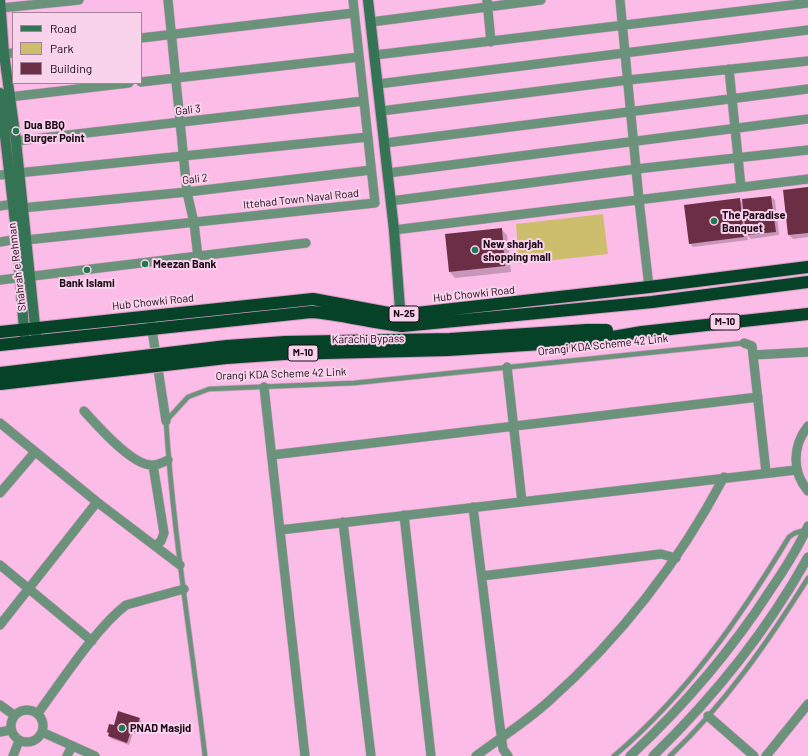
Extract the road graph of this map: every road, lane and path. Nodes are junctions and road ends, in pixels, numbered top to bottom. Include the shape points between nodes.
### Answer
1 (79, 0) edge
2 (168, 0) edge
3 (353, 0) edge
4 (368, 0) edge
5 (541, 0) edge
6 (620, 0) edge
7 (790, 2) edge
8 (808, 2) edge
9 (487, 3) edge
10 (1, 4) edge
11 (354, 13) junction
12 (371, 22) junction
13 (622, 25) junction
14 (808, 30) edge
15 (172, 35) junction
16 (142, 38) edge
17 (491, 42) junction
18 (8, 53) edge
19 (625, 54) junction
20 (375, 55) junction
21 (359, 57) junction
22 (808, 60) edge
23 (729, 69) junction
24 (176, 78) junction
25 (628, 80) junction
26 (142, 82) edge
27 (119, 84) edge
28 (378, 84) junction
29 (808, 89) edge
30 (2, 96) edge
31 (732, 99) junction
32 (364, 101) junction
33 (630, 111) junction
34 (381, 112) junction
35 (808, 119) edge
36 (180, 123) junction
37 (735, 128) junction
38 (368, 137) junction
39 (7, 141) edge
40 (633, 141) junction
41 (385, 143) junction
42 (808, 150) edge
43 (183, 157) junction
44 (738, 157) junction
45 (636, 169) junction
46 (371, 170) junction
47 (388, 172) junction
48 (9, 174) edge
49 (808, 179) edge
50 (741, 187) junction
51 (187, 192) junction
52 (639, 200) junction
53 (391, 202) junction
54 (0, 206) edge
55 (17, 206) junction
56 (194, 223) junction
57 (394, 230) junction
58 (22, 240) junction
59 (0, 242) edge
60 (306, 244) dead end
61 (198, 257) junction
62 (808, 267) edge
63 (30, 276) junction
64 (19, 277) junction
65 (0, 280) edge
66 (808, 282) edge
67 (649, 287) junction
68 (808, 314) edge
69 (150, 315) junction
70 (400, 320) junction
71 (30, 329) junction
72 (152, 329) junction
73 (0, 332) edge
74 (607, 334) junction
75 (31, 341) junction
76 (744, 343) joint
77 (0, 344) edge
78 (808, 352) edge
79 (753, 355) junction
80 (507, 367) junction
81 (0, 374) edge
82 (0, 384) edge
83 (264, 387) junction
84 (758, 397) junction
85 (84, 411) dead end
86 (166, 421) junction
87 (0, 423) edge
88 (514, 426) junction
89 (808, 426) edge
90 (36, 452) junction
91 (272, 456) junction
92 (168, 460) junction
93 (153, 465) junction
94 (796, 470) junction
95 (766, 472) junction
96 (724, 477) junction
97 (808, 491) edge
98 (0, 493) edge
99 (97, 502) junction
100 (522, 502) junction
101 (474, 507) junction
102 (404, 515) junction
103 (343, 522) junction
104 (807, 528) edge
105 (280, 530) junction
106 (155, 546) junction
107 (808, 557) edge
108 (676, 558) junction
109 (0, 565) edge
110 (180, 565) junction
111 (482, 576) junction
112 (808, 578) edge
113 (29, 588) junction
114 (184, 589) junction
115 (0, 625) edge
116 (92, 641) junction
117 (808, 704) edge
118 (0, 705) edge
119 (38, 713) junction
120 (14, 716) junction
121 (708, 716) junction
122 (11, 730) junction
123 (0, 732) edge
124 (42, 732) junction
125 (502, 737) junction
126 (20, 741) junction
127 (72, 746) junction
128 (13, 756) edge
129 (67, 756) edge
130 (95, 756) edge
131 (205, 756) edge
132 (305, 756) edge
133 (370, 756) edge
134 (431, 756) edge
135 (476, 756) edge
136 (508, 756) edge
137 (614, 756) edge
138 (630, 756) edge
139 (653, 756) edge
140 (670, 756) edge
141 (754, 756) edge
142 (766, 756) edge

1 - 10 street
2 - 15 street
3 - 11 street, Ittehad Town Naval Road
4 - 12 main road
5 - 9 street
6 - 13 street
7 - 8 street
7 - 13 street
9 - 12 street
9 - 17 street
10 - 18 main road, Shahrah e Rehman
11 - 15 street
11 - 21 street, Ittehad Town Naval Road
12 - 20 main road
13 - 17 street
13 - 19 street
14 - 19 street
15 - 16 street
15 - 24 street
17 - 20 street
18 - 30 main road, Shahrah e Rehman
19 - 25 street
19 - 28 street
20 - 28 main road
21 - 24 street
21 - 32 street, Ittehad Town Naval Road
22 - 23 street
23 - 25 street
23 - 31 street
24 - 26 street
24 - 36 street
25 - 33 street
25 - 34 street
27 - 30 street
28 - 34 main road
29 - 31 street
30 - 39 main road, Shahrah e Rehman
31 - 33 street
31 - 37 street
32 - 36 street, Gali 3
32 - 38 street, Ittehad Town Naval Road
33 - 40 street
33 - 41 street
34 - 41 main road
35 - 37 street
36 - 39 street, Gali 3
36 - 43 street
37 - 40 street
37 - 44 street
38 - 43 street, Gali 2
38 - 46 street, Ittehad Town Naval Road
39 - 48 main road, Shahrah e Rehman
40 - 45 street
40 - 47 street
41 - 47 main road
42 - 44 street
43 - 48 street, Gali 2
43 - 51 street
44 - 45 street
44 - 50 street
45 - 52 street
45 - 53 street
46 - 51 street, Gali 2
46 - 56 street, Ittehad Town Naval Road via 375,204
47 - 53 main road
48 - 55 main road, Shahrah e Rehman
49 - 50 street
50 - 52 street
51 - 55 street, Gali 2
51 - 56 street
52 - 57 street
52 - 67 street
53 - 57 main road
54 - 55 street, Gali 2
55 - 58 main road, Shahrah e Rehman
56 - 58 street, Ittehad Town Naval Road
56 - 61 street
57 - 70 main road
58 - 59 street, Ittehad Town Naval Road
58 - 63 main road, Shahrah e Rehman
58 - 64 main road, Shahrah e Rehman
60 - 61 street
61 - 63 street
62 - 67 highway, Hub Chowki Road / N-25
63 - 64 street
63 - 71 main road, Shahrah e Rehman
64 - 65 street
64 - 71 main road, Shahrah e Rehman
66 - 70 highway via 652,302
67 - 70 highway, Hub Chowki Road / N-25
68 - 74 highway, Karachi Bypass / M-10
69 - 70 highway, Hub Chowki Road / N-25 via 313,299
69 - 71 highway, Hub Chowki Road / N-25
69 - 72 street
70 - 72 highway via 376,324 330,313 311,312
71 - 73 highway, Hub Chowki Road / N-25
71 - 75 main road, Shahrah e Rehman
72 - 75 highway
72 - 86 street
74 - 81 highway, Karachi Bypass / M-10, bridge via 587,330 450,338 286,342 227,346
74 - 82 highway, Karachi Bypass / M-10, bridge via 588,341 226,358
75 - 77 highway
76 - 79 street via 752,346
76 - 80 lane, Orangi KDA Scheme 42 Link
78 - 79 street
79 - 84 street
80 - 83 lane, Orangi KDA Scheme 42 Link via 354,383
80 - 88 street
83 - 86 lane, Orangi KDA Scheme 42 Link via 209,389 188,397
83 - 91 street
84 - 88 street
84 - 95 street
85 - 93 street via 107,435 137,460
86 - 92 lane
87 - 90 street
88 - 91 street
88 - 100 street
89 - 94 street via 798,446
90 - 98 street
90 - 99 street
91 - 105 street
92 - 93 street
92 - 110 lane
93 - 106 street via 164,533 161,541
94 - 95 street
94 - 97 street
95 - 96 street
96 - 100 street
96 - 108 street
99 - 106 street
99 - 113 street
100 - 101 street
101 - 102 street
101 - 111 street
102 - 103 street
102 - 134 street
103 - 105 street
103 - 133 street
104 - 137 lane via 789,537 750,600 720,642 653,719
104 - 138 street via 778,579 734,643 687,700
105 - 132 street
106 - 110 street
107 - 139 street via 773,615 749,648 709,698
108 - 111 street via 661,554
108 - 125 street via 636,611 590,662 548,702
109 - 113 street
110 - 114 lane
111 - 125 street
112 - 121 lane via 773,634
113 - 115 street
113 - 116 street
114 - 116 street via 126,605
114 - 131 lane
116 - 119 street
117 - 142 street
118 - 120 street
119 - 120 street via 26,710
119 - 124 street via 43,723
120 - 122 street via 11,720
121 - 140 lane
121 - 141 street
122 - 123 street
122 - 126 street
124 - 126 street via 32,742
124 - 127 street
125 - 135 street
125 - 136 street via 503,749
126 - 128 street
127 - 129 street
127 - 130 street

